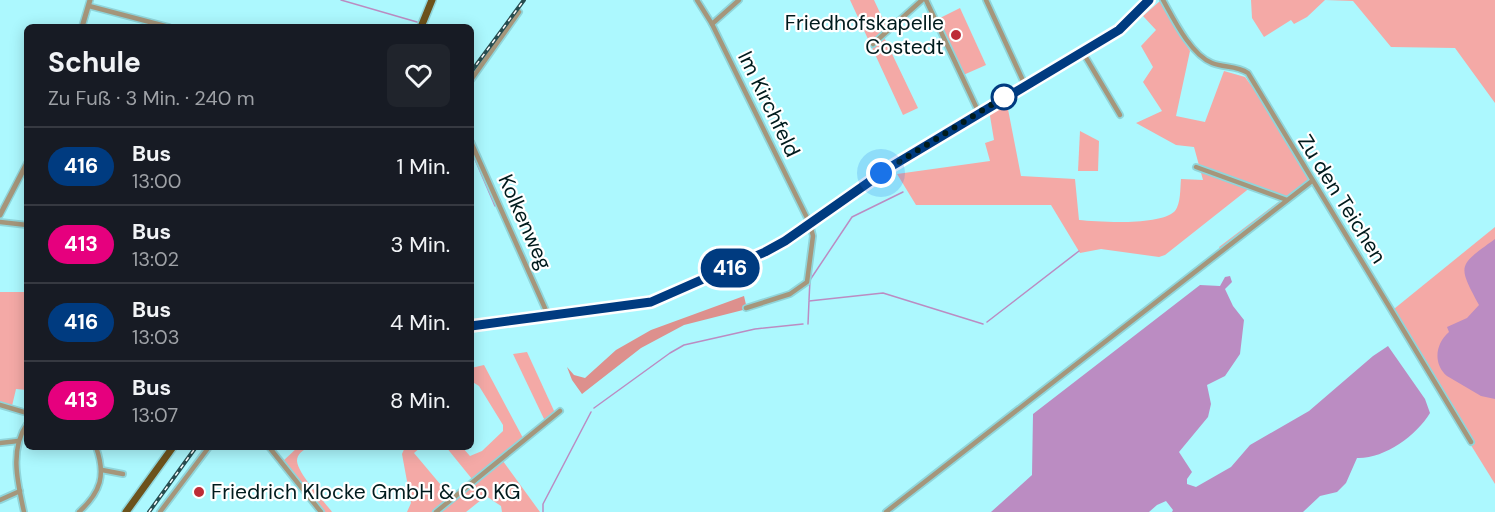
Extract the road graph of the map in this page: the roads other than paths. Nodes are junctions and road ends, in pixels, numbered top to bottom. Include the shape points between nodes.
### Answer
1 (432, 0) edge
2 (697, 0) edge
3 (739, 0) edge
4 (924, 0) edge
5 (986, 0) edge
6 (1149, 0) edge
7 (1163, 0) edge
8 (89, 3) edge
9 (519, 12) dead end
10 (83, 24) edge
11 (159, 24) edge
12 (422, 24) edge
13 (712, 24) junction
14 (873, 44) dead end
15 (1082, 51) junction
16 (474, 76) edge
17 (1025, 85) junction
18 (979, 113) junction
19 (1120, 116) dead end
20 (474, 149) edge
21 (1196, 167) dead end
22 (24, 169) edge
23 (1312, 181) junction
24 (1287, 200) junction
25 (0, 215) edge
26 (0, 222) edge
27 (810, 224) junction
28 (24, 225) edge
29 (746, 308) dead end
30 (548, 315) junction
31 (474, 326) edge
32 (0, 405) edge
33 (560, 411) dead end
34 (24, 412) edge
35 (24, 430) edge
36 (18, 441) junction
37 (1471, 442) dead end
38 (0, 443) edge
39 (97, 450) edge
40 (171, 450) edge
41 (207, 450) edge
42 (271, 450) edge
43 (102, 470) junction
44 (123, 474) dead end
45 (20, 491) junction
46 (0, 500) edge
47 (895, 505) junction
48 (24, 512) edge
49 (79, 512) edge
50 (126, 512) edge
51 (160, 512) edge
52 (321, 512) edge
53 (436, 512) edge
54 (886, 512) edge
55 (900, 512) edge

1 - 12 main road
2 - 13 street, Im Kirchfeld
3 - 13 street
4 - 14 street
4 - 18 street
5 - 17 street
6 - 15 street via 1127,24
7 - 23 street, Zu den Teichen via 1185,38 1204,59 1248,73
8 - 10 street
8 - 11 street
9 - 16 street
13 - 27 street, Im Kirchfeld
15 - 17 street
15 - 19 street
17 - 18 street
18 - 27 street via 881,173
20 - 30 street, Kolkenweg
21 - 24 street
22 - 25 street
23 - 24 street
23 - 37 street, Zu den Teichen
24 - 47 street
26 - 28 street
27 - 29 street via 813,236 807,282 790,294
27 - 30 street via 765,252 651,302
30 - 31 street
32 - 34 street
33 - 53 street
35 - 36 street
36 - 38 street
36 - 45 street
39 - 43 street
40 - 50 main road
41 - 51 street
42 - 52 street
43 - 44 street
43 - 49 street via 98,488
45 - 46 street
45 - 48 street
47 - 54 street
47 - 55 street

